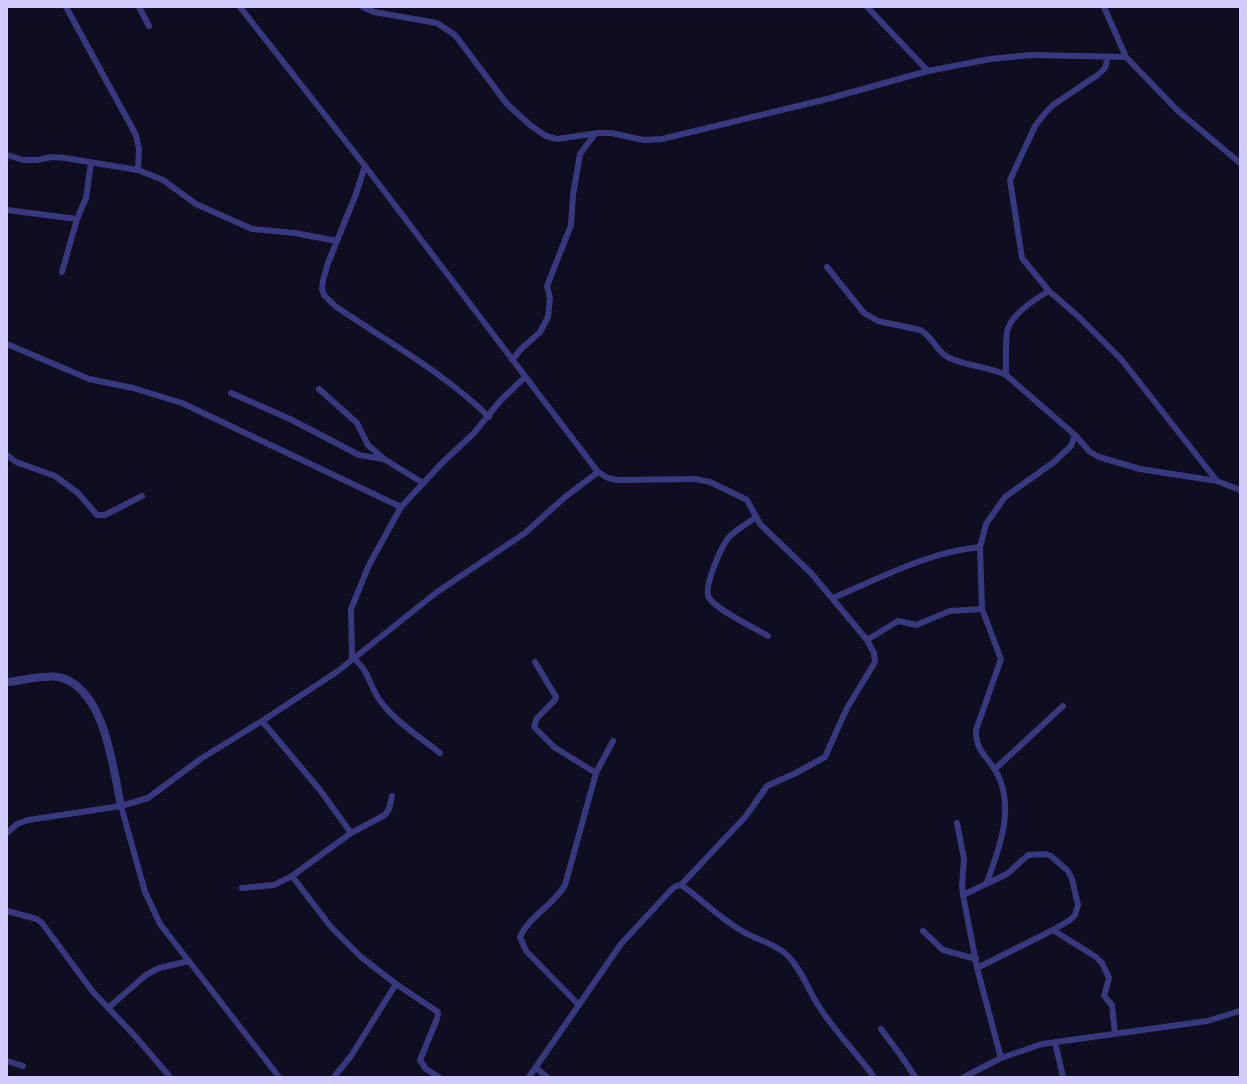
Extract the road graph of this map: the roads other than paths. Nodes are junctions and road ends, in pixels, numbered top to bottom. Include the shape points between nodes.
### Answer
1 (66, 7) edge
2 (139, 7) edge
3 (240, 7) edge
4 (363, 7) edge
5 (867, 7) edge
6 (1104, 7) edge
7 (149, 26) dead end
8 (1108, 56) junction
9 (1126, 57) junction
10 (928, 71) junction
11 (595, 134) junction
12 (7, 155) edge
13 (91, 163) junction
14 (1240, 163) edge
15 (365, 166) junction
16 (138, 170) junction
17 (7, 210) edge
18 (77, 219) junction
19 (337, 241) junction
20 (827, 267) dead end
21 (62, 272) dead end
22 (1049, 291) junction
23 (7, 344) edge
24 (512, 360) junction
25 (1006, 375) junction
26 (525, 377) junction
27 (319, 390) dead end
28 (231, 393) dead end
29 (489, 417) junction
30 (1075, 435) junction
31 (7, 456) edge
32 (384, 459) junction
33 (598, 472) junction
34 (1217, 481) junction
35 (423, 482) junction
36 (1240, 490) edge
37 (142, 496) dead end
38 (401, 507) junction
39 (755, 518) junction
40 (980, 546) junction
41 (833, 598) junction
42 (982, 609) junction
43 (768, 636) dead end
44 (867, 640) junction
45 (352, 658) junction
46 (536, 662) dead end
47 (7, 682) edge
48 (1063, 706) dead end
49 (262, 721) junction
50 (613, 741) dead end
51 (440, 753) dead end
52 (995, 769) junction
53 (596, 773) junction
54 (392, 796) dead end
55 (121, 806) junction
56 (958, 823) dead end
57 (7, 833) edge
58 (351, 833) junction
59 (292, 876) junction
60 (988, 882) junction
61 (681, 885) junction
62 (242, 888) dead end
63 (964, 895) junction
64 (7, 911) edge
65 (923, 930) dead end
66 (1053, 930) junction
67 (976, 959) junction
68 (189, 961) junction
69 (977, 968) junction
70 (396, 984) junction
71 (578, 1004) junction
72 (108, 1008) junction
73 (1240, 1011) edge
74 (881, 1029) dead end
75 (1115, 1034) junction
76 (1055, 1042) junction
77 (1001, 1058) junction
78 (7, 1061) edge
79 (23, 1066) dead end
80 (536, 1068) junction
81 (170, 1077) edge
82 (280, 1077) edge
83 (334, 1077) edge
84 (439, 1077) edge
85 (529, 1077) edge
86 (547, 1077) edge
87 (874, 1077) edge
88 (915, 1077) edge
89 (964, 1077) edge
90 (1062, 1077) edge

1 - 16 street via 133,129 139,149
2 - 7 street
3 - 15 street
4 - 11 street via 374,12 437,23 456,36 507,104 546,136 557,139
5 - 10 street
6 - 9 street
8 - 9 street
8 - 10 street via 1031,55 990,59
8 - 22 street via 1106,68 1046,112 1035,126 1010,180 1022,258
9 - 14 street via 1177,110
10 - 11 street via 827,99 662,139 644,140 611,133
11 - 24 street via 580,154 571,225 547,286 550,298 548,317 540,332 521,348
12 - 13 street via 23,160 52,157
13 - 16 street
13 - 18 street via 86,198
15 - 19 street
15 - 24 street
16 - 19 street via 163,180 196,204 252,229 295,233
17 - 18 street
18 - 21 street
19 - 29 street via 323,280 324,295 335,306 426,365
20 - 25 street via 870,318 920,330 927,333 944,355 995,369
22 - 25 street via 1031,302 1008,328
22 - 34 street via 1121,360
23 - 38 street via 89,379 133,388 182,403
24 - 26 street
25 - 30 street
26 - 29 street via 500,401
26 - 33 street
27 - 32 street via 357,423 368,445
28 - 32 street via 290,419 353,452
29 - 35 street
30 - 34 street via 1090,452 1108,460 1140,469
30 - 40 street via 1072,446 1005,497 986,524
31 - 37 street via 16,462 55,476 78,492 98,516
32 - 35 street
33 - 39 street via 617,480 678,479 710,482 747,500
33 - 45 street via 525,533 437,592 402,622
34 - 36 street
35 - 38 street
38 - 45 street via 369,565 351,609
39 - 41 street
39 - 43 street via 735,531 724,544 707,585 707,593 715,605
40 - 41 street via 936,555
40 - 42 street
41 - 44 street
42 - 44 street via 950,610 916,625 898,621
42 - 52 street via 1001,659 976,730 976,741
44 - 61 street via 874,653 875,662 847,708 825,756 767,786 746,816
45 - 49 street via 338,671
45 - 51 street via 365,669 373,690 390,712
46 - 53 street via 556,697 537,718 534,727 554,747
47 - 55 street via 42,676 58,677 70,681 80,690 101,720
48 - 52 street
49 - 55 street via 202,758 148,798
49 - 58 street via 320,790
50 - 53 street
52 - 60 street via 1002,784 1006,823
53 - 71 street via 572,868 565,885 560,895 526,925 520,937 526,951
54 - 58 street via 385,815
55 - 57 street via 28,820 17,824
55 - 68 street via 145,892 160,924
56 - 63 street via 964,859
58 - 59 street
59 - 62 street via 274,885
59 - 70 street via 331,927 361,957
60 - 63 street
60 - 66 street via 1007,874 1028,855 1051,856 1068,871 1078,905 1075,915
61 - 71 street via 671,890 621,944
61 - 87 street via 722,919 787,954 799,969 824,1014
63 - 67 street
64 - 72 street via 37,919 42,923 86,984
65 - 67 street via 943,950
66 - 69 street
66 - 75 street via 1102,963 1110,978 1104,996 1112,1005
67 - 69 street
68 - 72 street via 159,968 146,975
68 - 82 street
69 - 77 street
70 - 83 street via 352,1056
70 - 84 street via 438,1012 420,1060 426,1069
71 - 80 street
72 - 81 street
73 - 75 street via 1207,1021
74 - 88 street
75 - 76 street
76 - 77 street via 1020,1050
76 - 90 street
77 - 89 street
78 - 79 street
80 - 85 street
80 - 86 street

